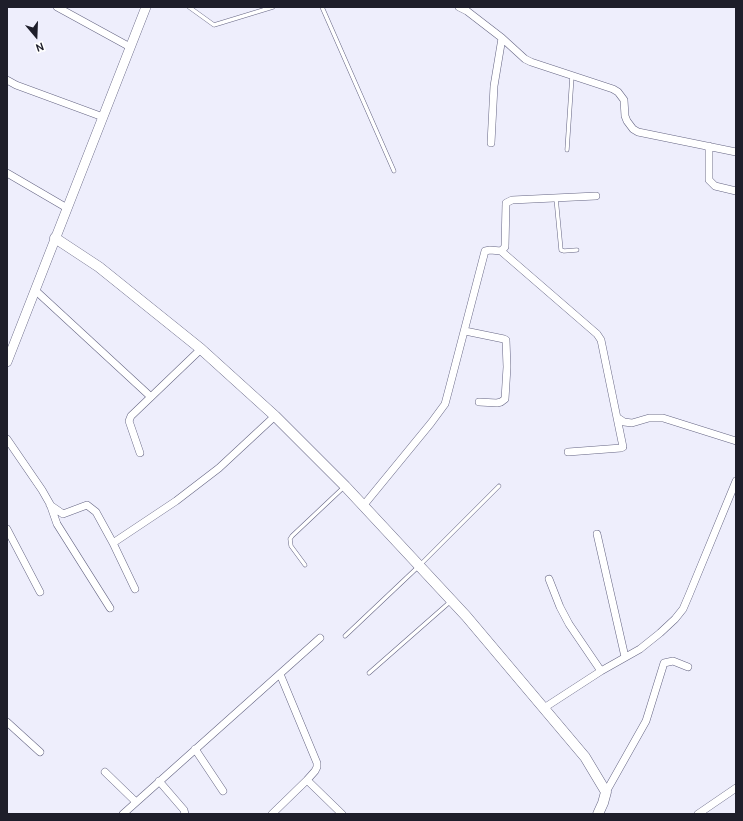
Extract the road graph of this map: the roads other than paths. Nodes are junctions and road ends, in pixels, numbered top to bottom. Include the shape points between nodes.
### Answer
1 (57, 7) edge
2 (146, 7) edge
3 (189, 7) edge
4 (273, 7) edge
5 (322, 7) edge
6 (458, 7) edge
7 (502, 38) junction
8 (130, 47) junction
9 (572, 76) junction
10 (7, 80) edge
11 (102, 117) junction
12 (491, 143) dead end
13 (709, 146) junction
14 (567, 150) dead end
15 (736, 152) edge
16 (394, 171) dead end
17 (7, 173) edge
18 (736, 191) edge
19 (596, 196) dead end
20 (556, 198) junction
21 (66, 208) junction
22 (55, 238) junction
23 (577, 250) dead end
24 (501, 251) junction
25 (35, 290) junction
26 (465, 331) junction
27 (201, 349) junction
28 (7, 362) edge
29 (151, 397) junction
30 (479, 402) dead end
31 (276, 416) junction
32 (618, 418) junction
33 (7, 439) edge
34 (736, 441) edge
35 (568, 452) dead end
36 (140, 453) dead end
37 (736, 481) edge
38 (345, 486) junction
39 (499, 486) dead end
40 (50, 504) junction
41 (363, 506) junction
42 (7, 529) edge
43 (598, 534) dead end
44 (113, 543) junction
45 (305, 565) dead end
46 (419, 566) junction
47 (549, 579) dead end
48 (135, 589) dead end
49 (40, 592) dead end
50 (451, 600) junction
51 (110, 608) dead end
52 (345, 636) dead end
53 (320, 638) dead end
54 (625, 657) junction
55 (688, 667) dead end
56 (601, 671) junction
57 (369, 673) dead end
58 (280, 674) junction
59 (544, 708) junction
60 (7, 722) edge
61 (195, 749) junction
62 (40, 752) dead end
63 (105, 772) dead end
64 (307, 780) junction
65 (159, 781) junction
66 (736, 788) edge
67 (223, 791) dead end
68 (606, 792) junction
69 (136, 802) junction
70 (123, 814) edge
71 (185, 814) edge
72 (272, 814) edge
73 (342, 814) edge
74 (598, 814) edge
75 (698, 814) edge

1 - 8 street
2 - 8 street
3 - 4 lane via 214,25
5 - 16 lane
6 - 7 street
7 - 9 street via 525,59
7 - 12 street via 494,86
8 - 11 street
9 - 13 street via 618,92 624,100 627,121 638,132
9 - 14 lane
10 - 11 street
11 - 21 street
13 - 15 street
13 - 18 street via 709,180 715,186
17 - 21 street
19 - 20 street
20 - 23 lane via 561,250
20 - 24 street via 512,200 506,203 505,247
21 - 22 street
22 - 25 street
22 - 27 main road via 99,267
24 - 26 street via 485,251
24 - 32 street via 597,334 601,340
25 - 28 street
25 - 29 street
26 - 30 street via 506,340 505,399 497,403
26 - 41 street via 444,404
27 - 29 street
27 - 31 main road
29 - 36 street via 129,421
31 - 38 main road
31 - 44 street via 218,468 176,501
32 - 34 street via 624,422 663,418
32 - 35 street via 623,447
33 - 40 street
37 - 54 street via 683,609 660,633
38 - 41 main road
38 - 45 lane via 290,539 291,546
39 - 46 lane
40 - 44 street via 63,514 87,505 96,512
40 - 51 street via 57,524
41 - 46 main road
42 - 49 street
43 - 54 street
44 - 48 street
46 - 50 main road
46 - 52 lane
47 - 56 street via 569,624
50 - 57 lane
50 - 59 main road
53 - 58 street
54 - 56 street
55 - 68 street via 673,661 664,663 646,721
56 - 59 street
58 - 61 street
58 - 64 street via 317,763 315,771
59 - 68 main road via 585,757
60 - 62 street
61 - 65 street
61 - 67 street
63 - 69 street
64 - 72 street
64 - 73 street
65 - 69 street
65 - 71 street
66 - 75 street
68 - 74 main road
69 - 70 street

